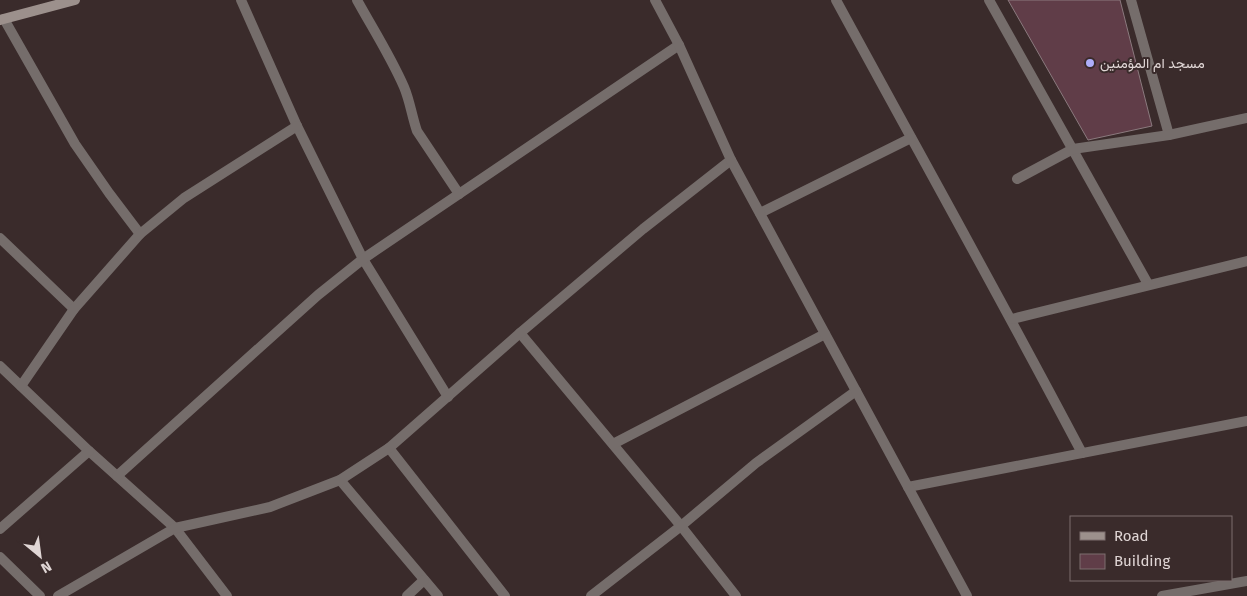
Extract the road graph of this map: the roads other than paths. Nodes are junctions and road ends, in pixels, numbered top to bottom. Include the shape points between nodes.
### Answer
1 (74, 0) edge
2 (241, 0) edge
3 (357, 0) edge
4 (655, 0) edge
5 (836, 0) edge
6 (989, 0) edge
7 (1131, 0) edge
8 (2, 19) edge
9 (679, 45) junction
10 (1247, 118) edge
11 (297, 126) junction
12 (1169, 134) junction
13 (911, 138) junction
14 (1073, 149) junction
15 (731, 160) junction
16 (1017, 180) dead end
17 (459, 194) junction
18 (760, 212) junction
19 (140, 234) junction
20 (0, 238) edge
21 (363, 259) junction
22 (1247, 261) edge
23 (1148, 284) junction
24 (74, 309) junction
25 (1012, 319) junction
26 (520, 333) junction
27 (825, 334) junction
28 (0, 366) edge
29 (21, 386) junction
30 (856, 391) junction
31 (448, 397) junction
32 (1247, 421) edge
33 (612, 444) junction
34 (389, 448) junction
35 (88, 451) junction
36 (1082, 453) junction
37 (118, 476) junction
38 (340, 480) junction
39 (908, 487) junction
40 (681, 526) junction
41 (175, 528) junction
42 (0, 529) edge
43 (0, 557) edge
44 (424, 580) junction
45 (1247, 581) edge
46 (40, 596) edge
47 (58, 596) edge
48 (228, 596) edge
49 (407, 596) edge
50 (438, 596) edge
51 (505, 596) edge
52 (591, 596) edge
53 (736, 596) edge
54 (968, 596) edge
55 (1162, 596) edge

1 - 8 main road
2 - 11 street
3 - 17 street via 403,86 417,132
4 - 9 street
5 - 13 street
6 - 14 street
7 - 12 street
8 - 19 street via 76,144
9 - 15 street
9 - 17 street
10 - 12 street
11 - 19 street via 184,198
11 - 21 street
12 - 14 street
13 - 18 street
13 - 25 street
14 - 16 street
14 - 23 street
15 - 18 street
15 - 26 street
17 - 21 street
18 - 27 street
19 - 24 street
20 - 24 street
21 - 31 street
21 - 37 street via 318,295
22 - 23 street
23 - 25 street
24 - 29 street
25 - 36 street
26 - 31 street
26 - 33 street
27 - 30 street
27 - 33 street
28 - 29 street
29 - 35 street
30 - 39 street
30 - 40 street via 756,463
31 - 34 street
32 - 36 street
33 - 40 street
34 - 38 street
34 - 51 street
35 - 37 street
35 - 42 street
36 - 39 street
37 - 41 street
38 - 41 street via 270,507
38 - 44 street
39 - 54 street
40 - 52 street
40 - 53 street
41 - 47 street
41 - 48 street
43 - 46 street
44 - 49 street
44 - 50 street
45 - 55 street

